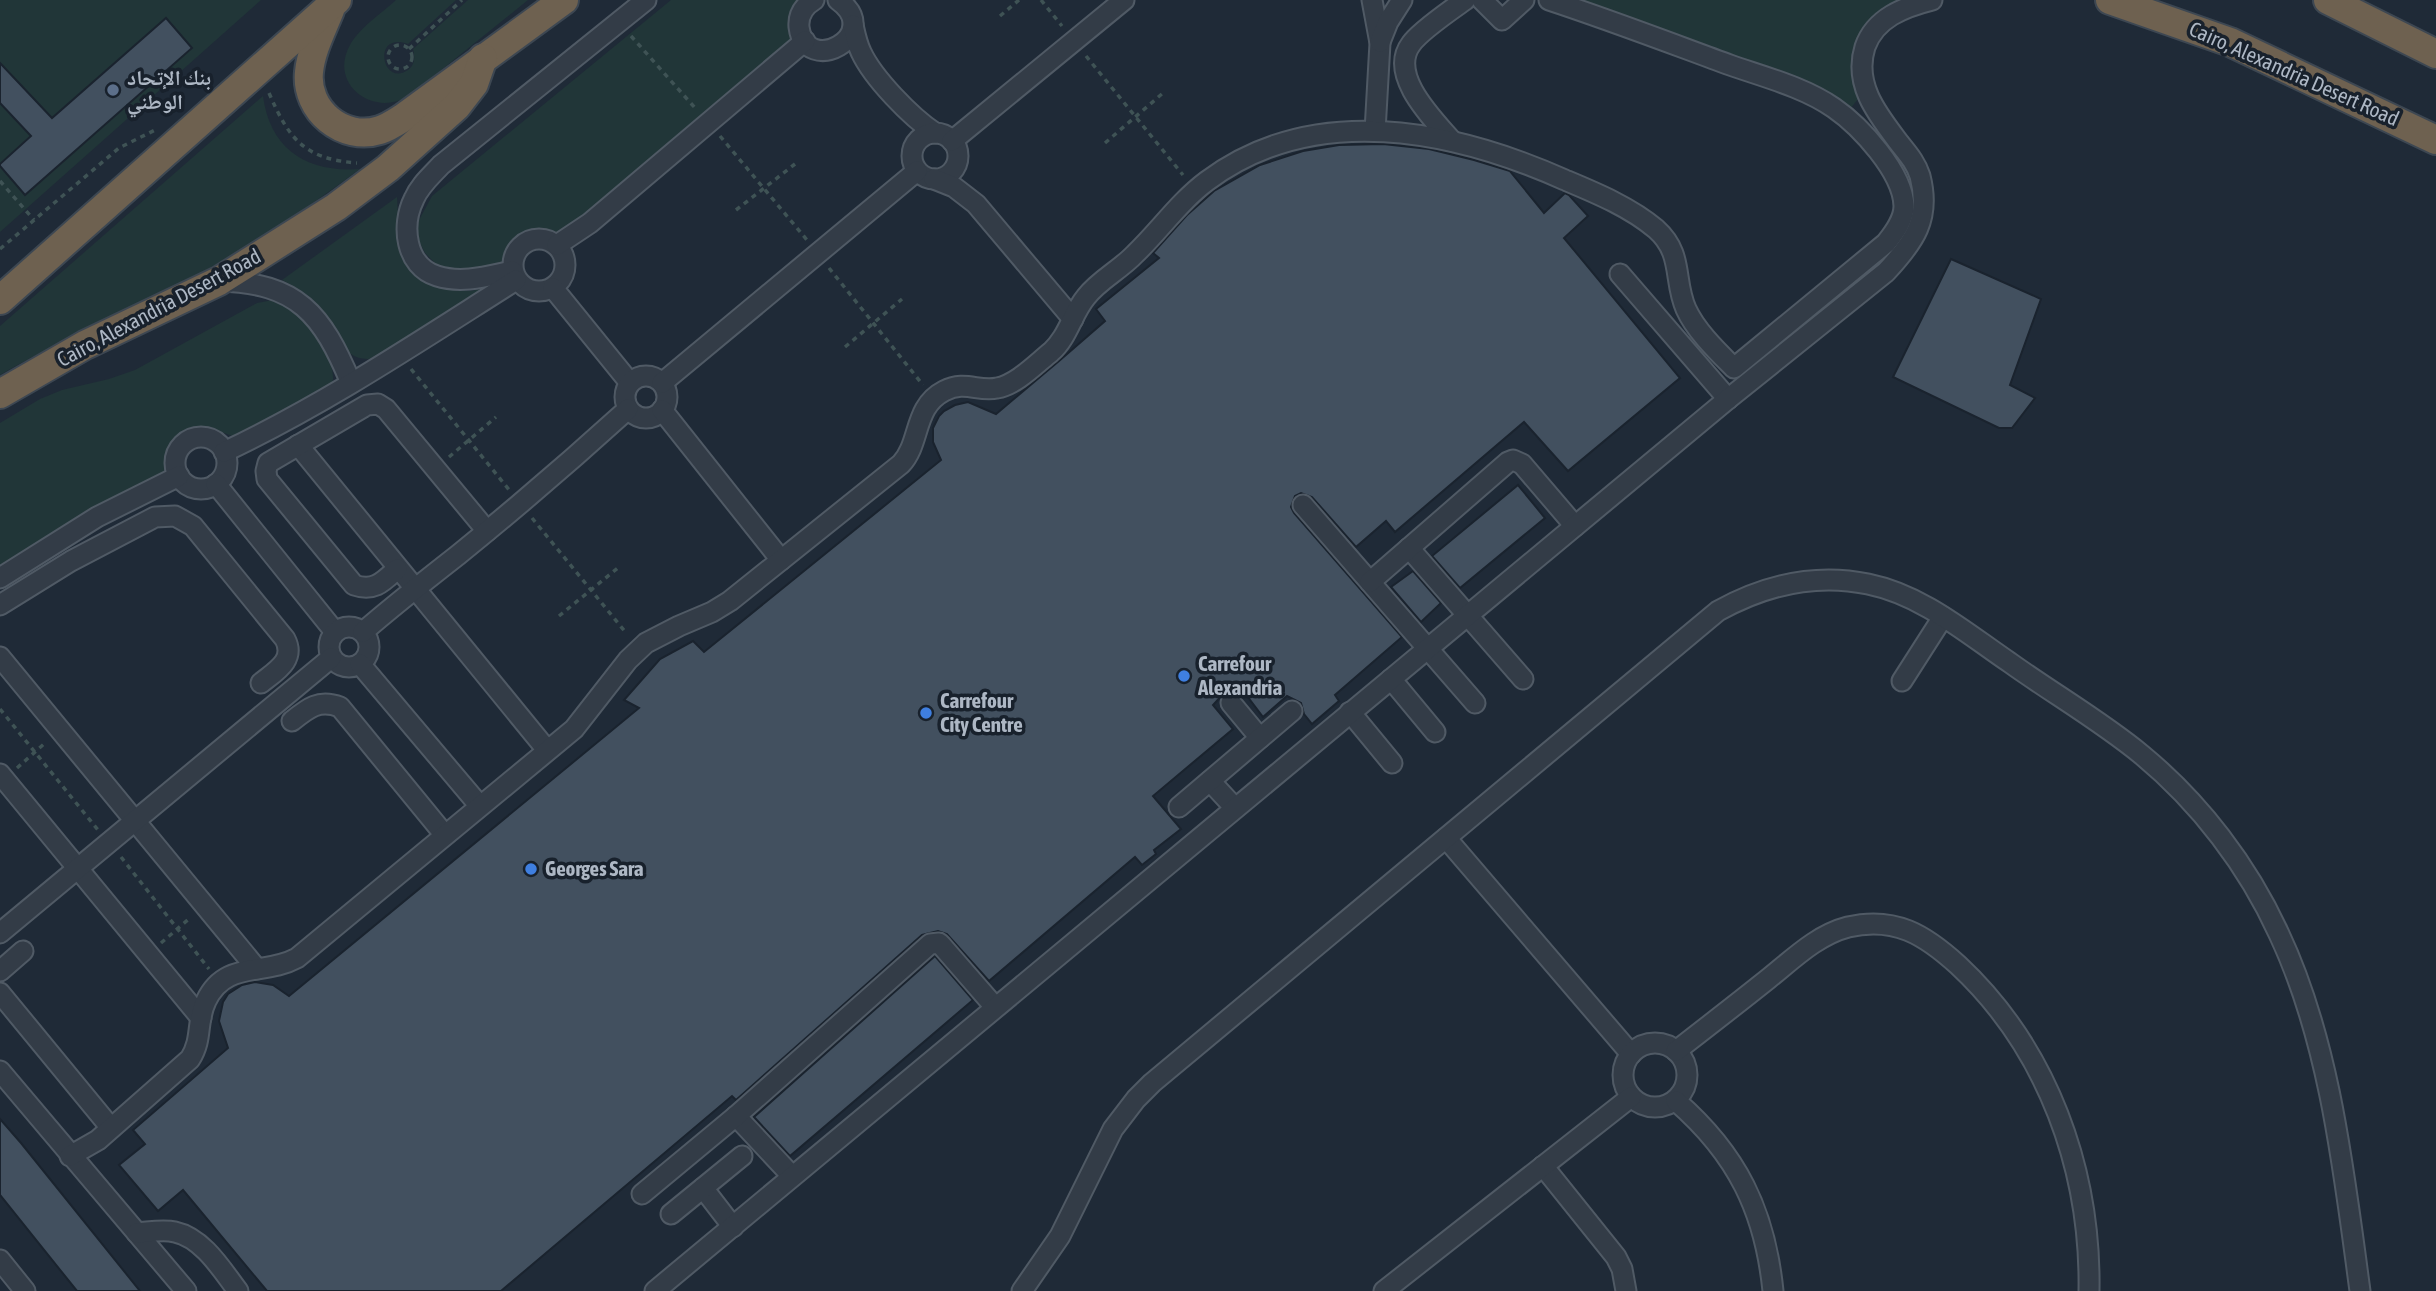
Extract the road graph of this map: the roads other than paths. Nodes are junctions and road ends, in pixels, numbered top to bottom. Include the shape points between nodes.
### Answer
1 (564, 0) edge
2 (646, 0) edge
3 (814, 0) edge
4 (1124, 0) edge
5 (1372, 0) edge
6 (1402, 0) edge
7 (1465, 0) edge
8 (1482, 0) edge
9 (1524, 0) edge
10 (1549, 0) edge
11 (1932, 0) edge
12 (2110, 0) edge
13 (2328, 0) edge
14 (335, 2) edge
15 (848, 8) edge
16 (805, 41) junction
17 (1380, 43) junction
18 (836, 49) junction
19 (2428, 49) edge
20 (483, 58) junction
21 (2390, 118) junction
22 (1375, 131) junction
23 (2436, 140) edge
24 (1452, 141) junction
25 (915, 144) junction
26 (948, 144) junction
27 (2436, 162) edge
28 (925, 175) junction
29 (976, 204) junction
30 (556, 244) junction
31 (1620, 274) dead end
32 (514, 275) junction
33 (219, 281) junction
34 (553, 288) junction
35 (0, 300) edge
36 (1073, 319) junction
37 (1734, 368) junction
38 (1749, 382) junction
39 (351, 383) junction
40 (629, 383) junction
41 (662, 383) junction
42 (0, 394) edge
43 (1728, 399) junction
44 (628, 409) junction
45 (662, 410) junction
46 (298, 445) junction
47 (224, 452) junction
48 (179, 476) junction
49 (216, 484) junction
50 (1303, 505) dead end
51 (1574, 526) junction
52 (487, 531) junction
53 (1409, 548) junction
54 (781, 560) junction
55 (397, 569) junction
56 (0, 579) edge
57 (1370, 582) junction
58 (413, 589) junction
59 (0, 606) edge
60 (1467, 615) junction
61 (1943, 617) junction
62 (335, 632) junction
63 (363, 632) junction
64 (1427, 648) junction
65 (0, 657) edge
66 (331, 658) junction
67 (360, 664) junction
68 (1391, 679) junction
69 (1524, 679) dead end
70 (1902, 681) dead end
71 (261, 683) dead end
72 (1230, 703) dead end
73 (1475, 703) dead end
74 (1292, 711) dead end
75 (1350, 712) junction
76 (292, 721) dead end
77 (1435, 732) dead end
78 (1260, 738) junction
79 (547, 750) junction
80 (1392, 762) dead end
81 (2, 776) edge
82 (1210, 780) junction
83 (479, 805) junction
84 (1179, 807) dead end
85 (1235, 808) junction
86 (134, 820) junction
87 (444, 834) junction
88 (1446, 838) junction
89 (76, 869) junction
90 (0, 933) edge
91 (23, 951) dead end
92 (257, 968) junction
93 (0, 971) edge
94 (0, 993) edge
95 (995, 1007) junction
96 (201, 1018) junction
97 (1676, 1051) junction
98 (1631, 1054) junction
99 (0, 1071) edge
100 (1632, 1097) junction
101 (1676, 1101) junction
102 (736, 1116) junction
103 (111, 1128) junction
104 (70, 1156) junction
105 (742, 1156) dead end
106 (1543, 1166) junction
107 (792, 1176) junction
108 (703, 1188) junction
109 (642, 1194) dead end
110 (671, 1214) dead end
111 (733, 1227) junction
112 (137, 1233) junction
113 (0, 1261) edge
114 (25, 1291) edge
115 (186, 1291) edge
116 (238, 1291) edge
117 (655, 1291) edge
118 (1022, 1291) edge
119 (1384, 1291) edge
120 (1626, 1291) edge
121 (1773, 1291) edge
122 (2090, 1291) edge
123 (2360, 1291) edge

1 - 20 highway
2 - 32 street via 441,165 413,200 406,225 408,243 421,267 436,276 458,280
3 - 16 street via 805,6 799,23
4 - 26 street
5 - 17 street
6 - 17 street
7 - 24 street via 1412,42 1404,66 1419,101
8 - 9 street via 1502,20
10 - 37 street via 1815,97 1868,137 1897,181 1904,208 1886,243
11 - 38 street via 1884,20 1867,41 1861,68 1866,94 1914,161 1922,187 1920,229 1886,272
12 - 21 highway, Cairo, Alexandria Desert Road via 2230,42
13 - 19 highway
14 - 20 highway via 312,58 309,86 319,110 340,127 366,133 392,125
14 - 35 highway
15 - 18 street via 850,35
15 - 26 street via 860,51 872,70 914,118
16 - 18 street via 819,50
16 - 30 street via 590,223
17 - 22 street
18 - 25 street via 858,67 899,116
20 - 33 highway, Cairo, Alexandria Desert Road via 466,96 405,154 336,207
21 - 23 highway, Cairo, Alexandria Desert Road
21 - 27 highway
22 - 24 street
22 - 36 street via 1335,131 1290,140 1226,168 1195,190 1136,254 1092,290
24 - 37 street via 1539,168 1614,203 1655,229 1670,243 1686,309
25 - 26 street via 920,138
25 - 28 street via 912,158
26 - 28 street via 950,173 943,178
26 - 29 street
28 - 29 street via 954,187
28 - 41 street via 817,254
29 - 36 street
30 - 32 street via 544,239 524,243 512,260
30 - 34 street via 565,271
31 - 43 street
32 - 34 street via 533,292
32 - 39 street
33 - 39 street via 261,285 298,302 328,337
33 - 42 highway, Cairo, Alexandria Desert Road via 85,345
34 - 40 street
36 - 54 street via 1056,346 1005,386 955,387 934,398 918,422 905,459
37 - 38 street
38 - 43 street
39 - 47 street
40 - 41 street via 646,376
40 - 44 street via 625,391
41 - 45 street via 667,401
43 - 51 street
44 - 45 street via 645,418
44 - 52 street
45 - 54 street
46 - 52 street via 367,405 378,404
46 - 55 street
46 - 55 street via 268,463 267,479 354,585 375,587
47 - 48 street via 214,441 192,439 177,454
47 - 49 street via 225,473
48 - 49 street via 195,488
48 - 56 street via 97,517
49 - 62 street
50 - 57 street
51 - 53 street via 1522,464 1513,460
51 - 60 street
52 - 58 street
53 - 57 street
53 - 60 street
54 - 79 street via 719,609 646,643 585,716
55 - 58 street
57 - 64 street
58 - 63 street
58 - 79 street
59 - 71 street via 139,525 155,517 175,516 193,526 285,639 287,659
60 - 64 street
60 - 69 street
61 - 70 street
61 - 88 street via 1888,589 1848,581 1787,583 1742,598 1695,627
61 - 123 street via 2141,754 2195,806 2248,876 2294,965 2317,1037
62 - 63 street via 349,626
62 - 66 street via 329,645
63 - 67 street via 369,649
64 - 68 street
64 - 73 street
65 - 86 street
66 - 67 street via 348,668
66 - 86 street
67 - 83 street
68 - 75 street
68 - 77 street
72 - 78 street
74 - 78 street
75 - 80 street
75 - 85 street
76 - 87 street via 320,703 340,707
78 - 82 street
79 - 83 street
81 - 89 street
82 - 84 street
82 - 85 street
83 - 87 street
85 - 95 street
86 - 89 street
86 - 92 street
87 - 92 street via 297,958 277,967
88 - 98 street
88 - 118 street via 1136,1099 1103,1146 1060,1236
89 - 90 street
89 - 96 street
91 - 93 street
92 - 96 street via 219,982 210,992
94 - 103 street
95 - 102 street via 942,946 934,943
95 - 107 street
96 - 103 street via 199,1041 190,1059
97 - 98 street via 1650,1043
97 - 101 street via 1687,1075
97 - 122 street via 1833,933 1877,924 1920,934 1947,954 1993,1002 2047,1086 2078,1178
98 - 100 street via 1623,1075
99 - 104 street
100 - 101 street via 1651,1107
100 - 106 street
101 - 121 street via 1715,1139 1745,1186 1765,1238
102 - 107 street
102 - 109 street
103 - 104 street
104 - 112 street
105 - 108 street
106 - 119 street
106 - 120 street via 1616,1257
107 - 111 street
108 - 110 street
108 - 111 street
111 - 117 street
112 - 115 street
112 - 116 street via 176,1232 190,1237
113 - 114 street

